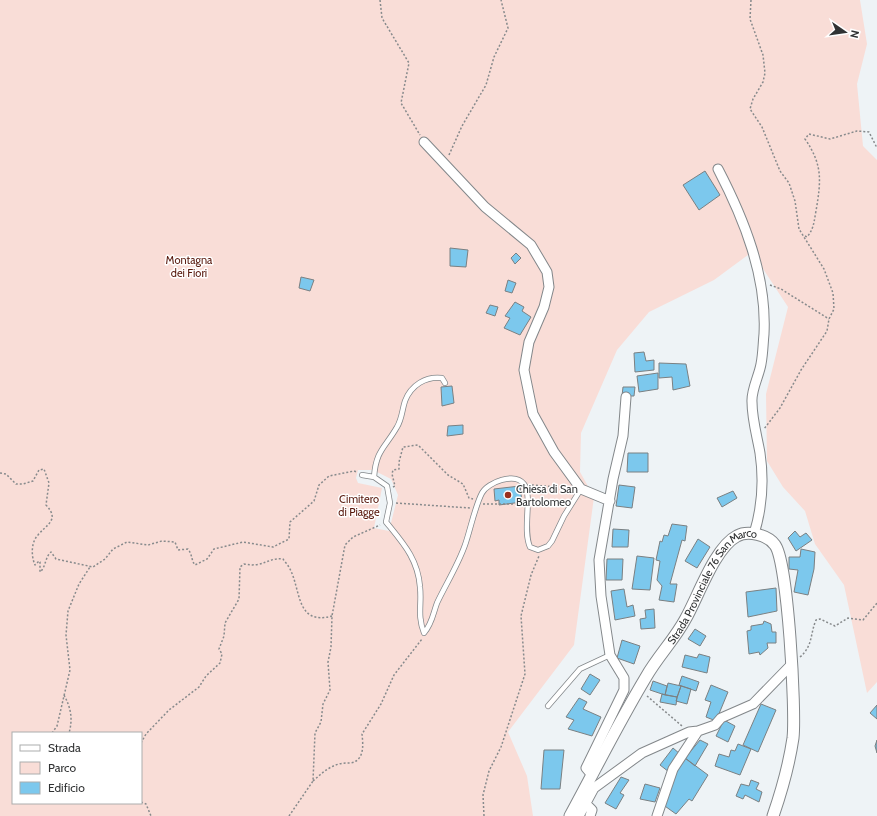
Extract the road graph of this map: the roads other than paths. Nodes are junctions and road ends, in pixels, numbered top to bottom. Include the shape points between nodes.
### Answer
1 (424, 142) road end
2 (718, 169) dead end
3 (445, 383) dead end
4 (626, 397) dead end
5 (362, 475) road end
6 (374, 476) junction
7 (581, 489) junction
8 (610, 501) junction
9 (754, 534) junction
10 (610, 654) junction
11 (791, 665) junction
12 (548, 706) dead end
13 (694, 731) junction
14 (592, 775) junction
15 (586, 804) junction
16 (570, 816) edge
17 (579, 816) edge
18 (590, 816) edge
19 (657, 816) edge
20 (773, 816) edge

1 - 7 street via 485,207 531,245 547,272 548,287 544,307 529,342 524,370 533,414 554,452
2 - 9 street via 747,234 761,288 764,332 761,364 751,401 760,455 762,494 761,512
3 - 6 lane via 442,378 435,377 423,380 412,388 398,426 377,455
4 - 8 street via 623,436
5 - 6 lane
6 - 7 lane via 387,486 390,503 386,522 412,555 420,586 419,620 424,633 430,626 447,580 464,548 482,493 490,484 508,479 520,481 524,485 528,543 534,549 543,549 552,541
7 - 8 street
8 - 10 street via 599,560 601,596
9 - 11 street, Strada Provinciale 76 San Marco via 769,539 779,553 783,571
9 - 14 street, Strada Provinciale 76 San Marco via 744,533 736,536 722,551 686,618 638,689
10 - 12 lane via 580,668
10 - 14 street via 624,678 625,687 586,768
11 - 13 street via 753,704 721,718 715,725
11 - 20 street, Strada Provinciale 76 San Marco via 793,736 783,787
13 - 15 street via 642,753 594,788
13 - 19 street via 674,769
14 - 16 street, Strada Provinciale 76 San Marco
15 - 17 street
15 - 18 street via 592,810

